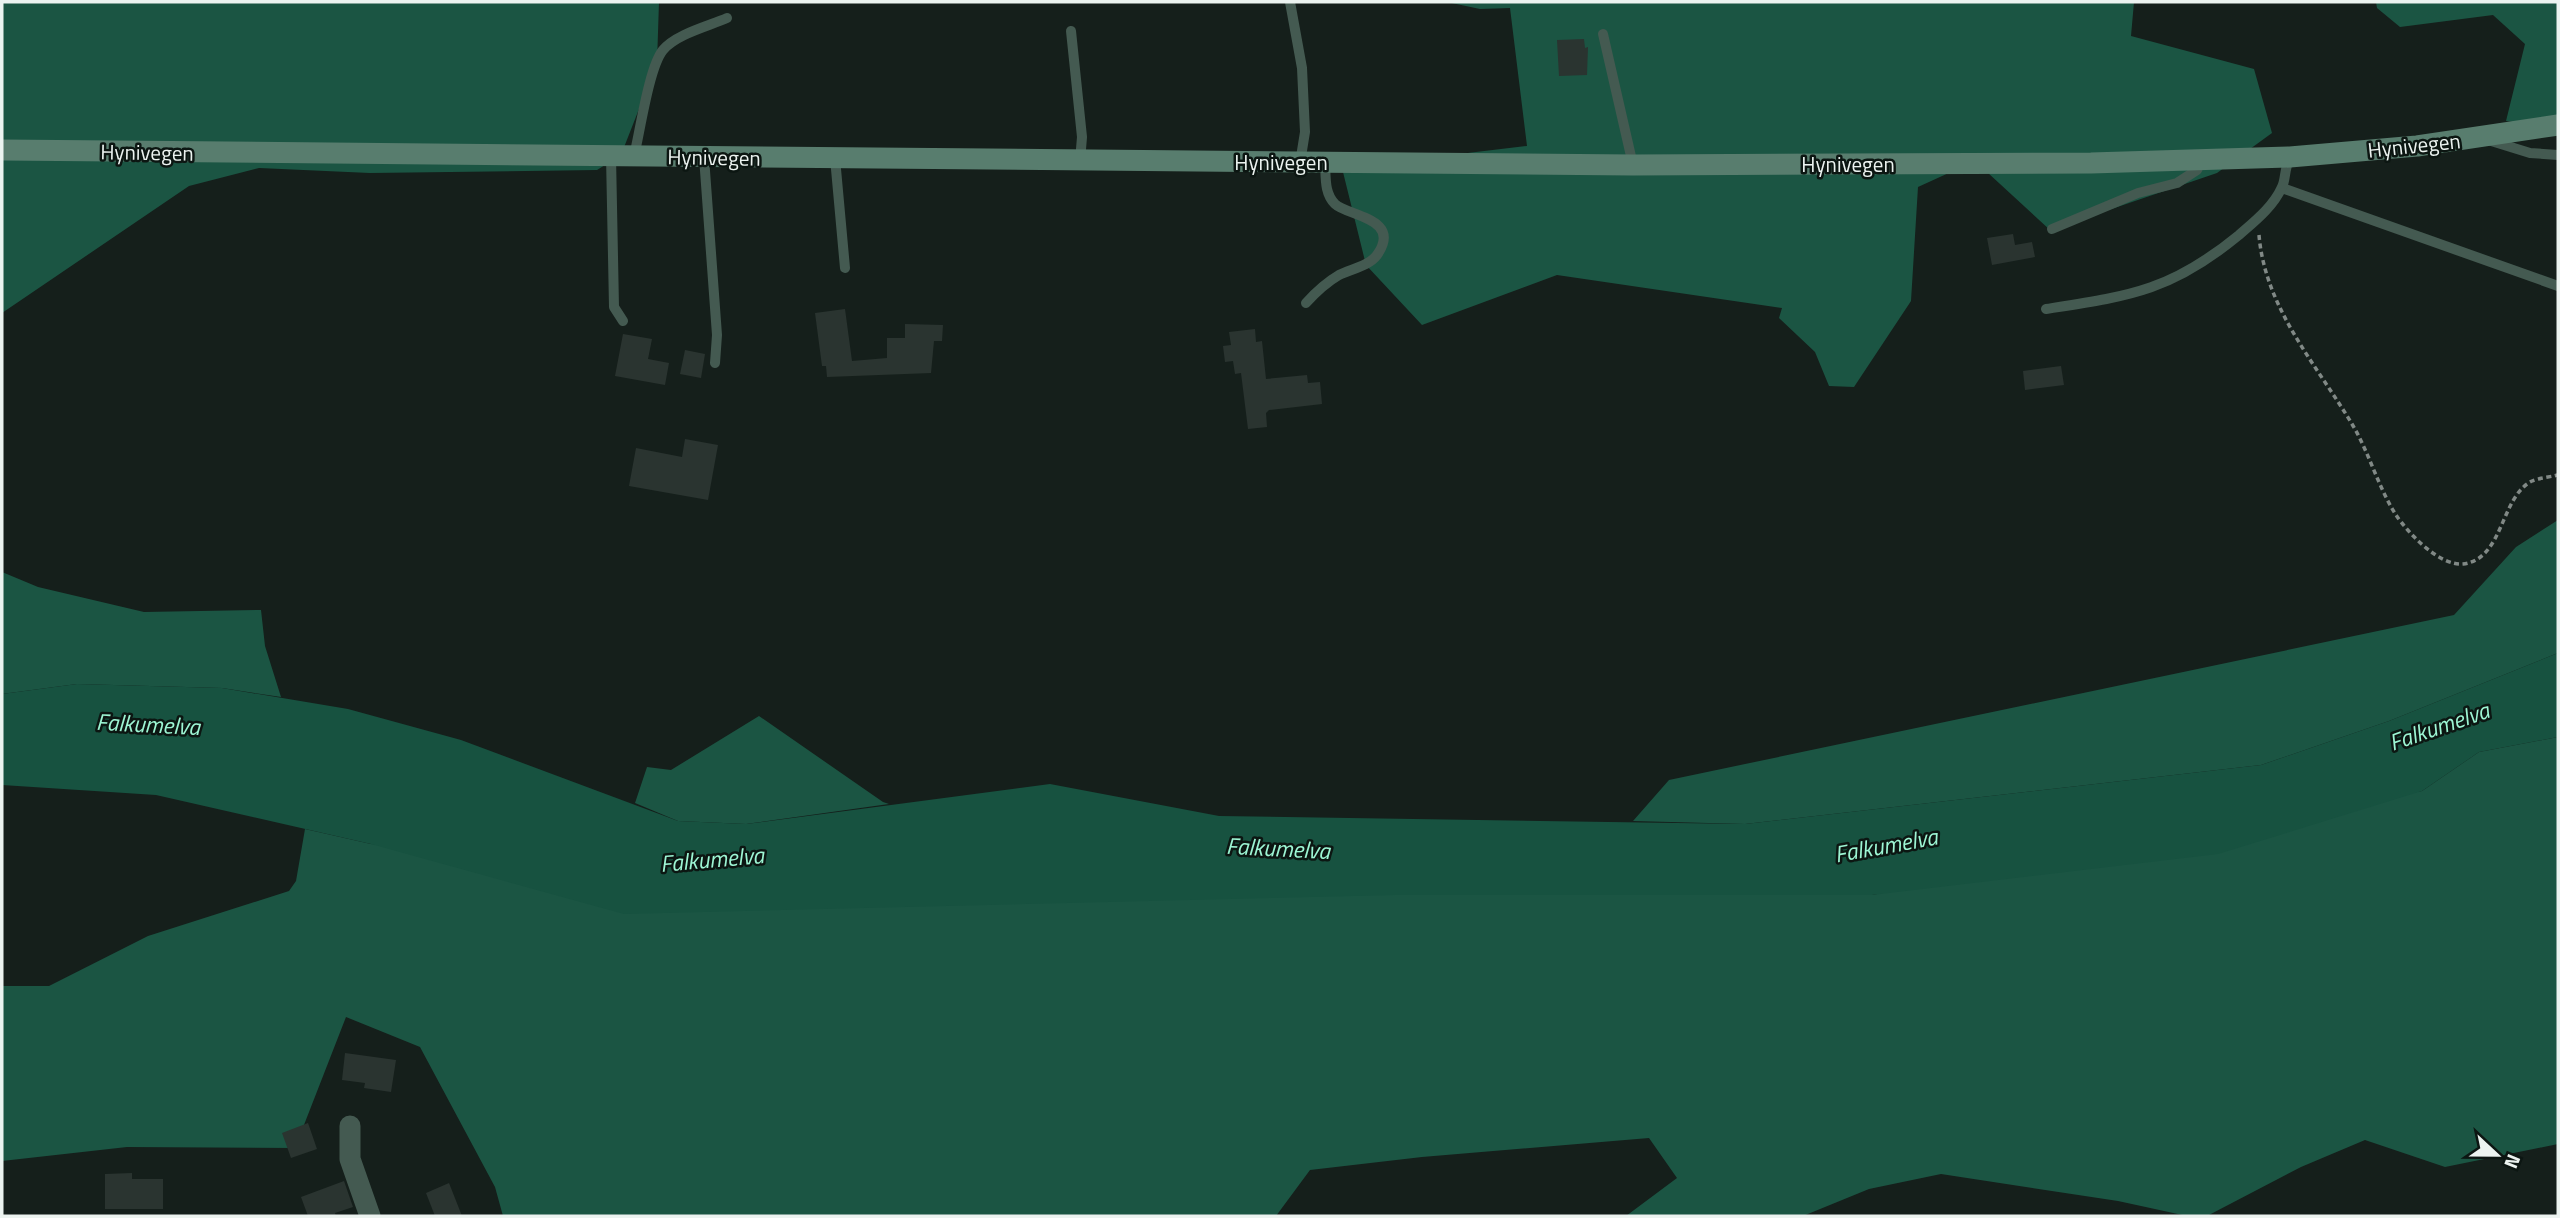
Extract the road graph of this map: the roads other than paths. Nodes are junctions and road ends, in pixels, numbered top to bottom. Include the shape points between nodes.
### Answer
1 (1290, 2) edge
2 (727, 18) dead end
3 (1071, 31) dead end
4 (1603, 34) dead end
5 (2558, 125) edge
6 (2479, 137) junction
7 (2, 150) edge
8 (2558, 155) edge
9 (611, 156) junction
10 (634, 156) junction
11 (704, 157) junction
12 (2290, 157) junction
13 (835, 158) junction
14 (2202, 160) junction
15 (1080, 161) junction
16 (1300, 163) junction
17 (1325, 163) junction
18 (1633, 165) junction
19 (2282, 188) junction
20 (2052, 229) dead end
21 (845, 268) dead end
22 (2558, 286) edge
23 (1306, 303) dead end
24 (2046, 309) dead end
25 (624, 320) dead end
26 (715, 363) dead end
27 (350, 1126) dead end
28 (370, 1216) edge

1 - 16 lane via 1302,68 1306,132
2 - 10 lane via 662,51
3 - 15 lane via 1082,137
4 - 18 lane
5 - 6 main road, Hynivegen
6 - 8 lane via 2530,153
6 - 12 main road, Hynivegen
7 - 9 main road, Hynivegen
9 - 10 main road, Hynivegen
9 - 25 lane via 614,307
10 - 11 main road, Hynivegen
11 - 13 main road, Hynivegen
11 - 26 lane
12 - 14 main road, Hynivegen
12 - 19 lane
13 - 15 main road, Hynivegen
13 - 21 lane
14 - 18 main road, Hynivegen
14 - 20 lane via 2197,170 2176,183 2138,193
15 - 16 main road, Hynivegen
16 - 17 main road, Hynivegen
17 - 18 main road, Hynivegen
17 - 23 lane via 1327,193 1336,206 1375,222 1381,243 1373,261 1338,276
19 - 22 lane
19 - 24 lane via 2258,219 2179,278 2108,300
27 - 28 street via 350,1159

